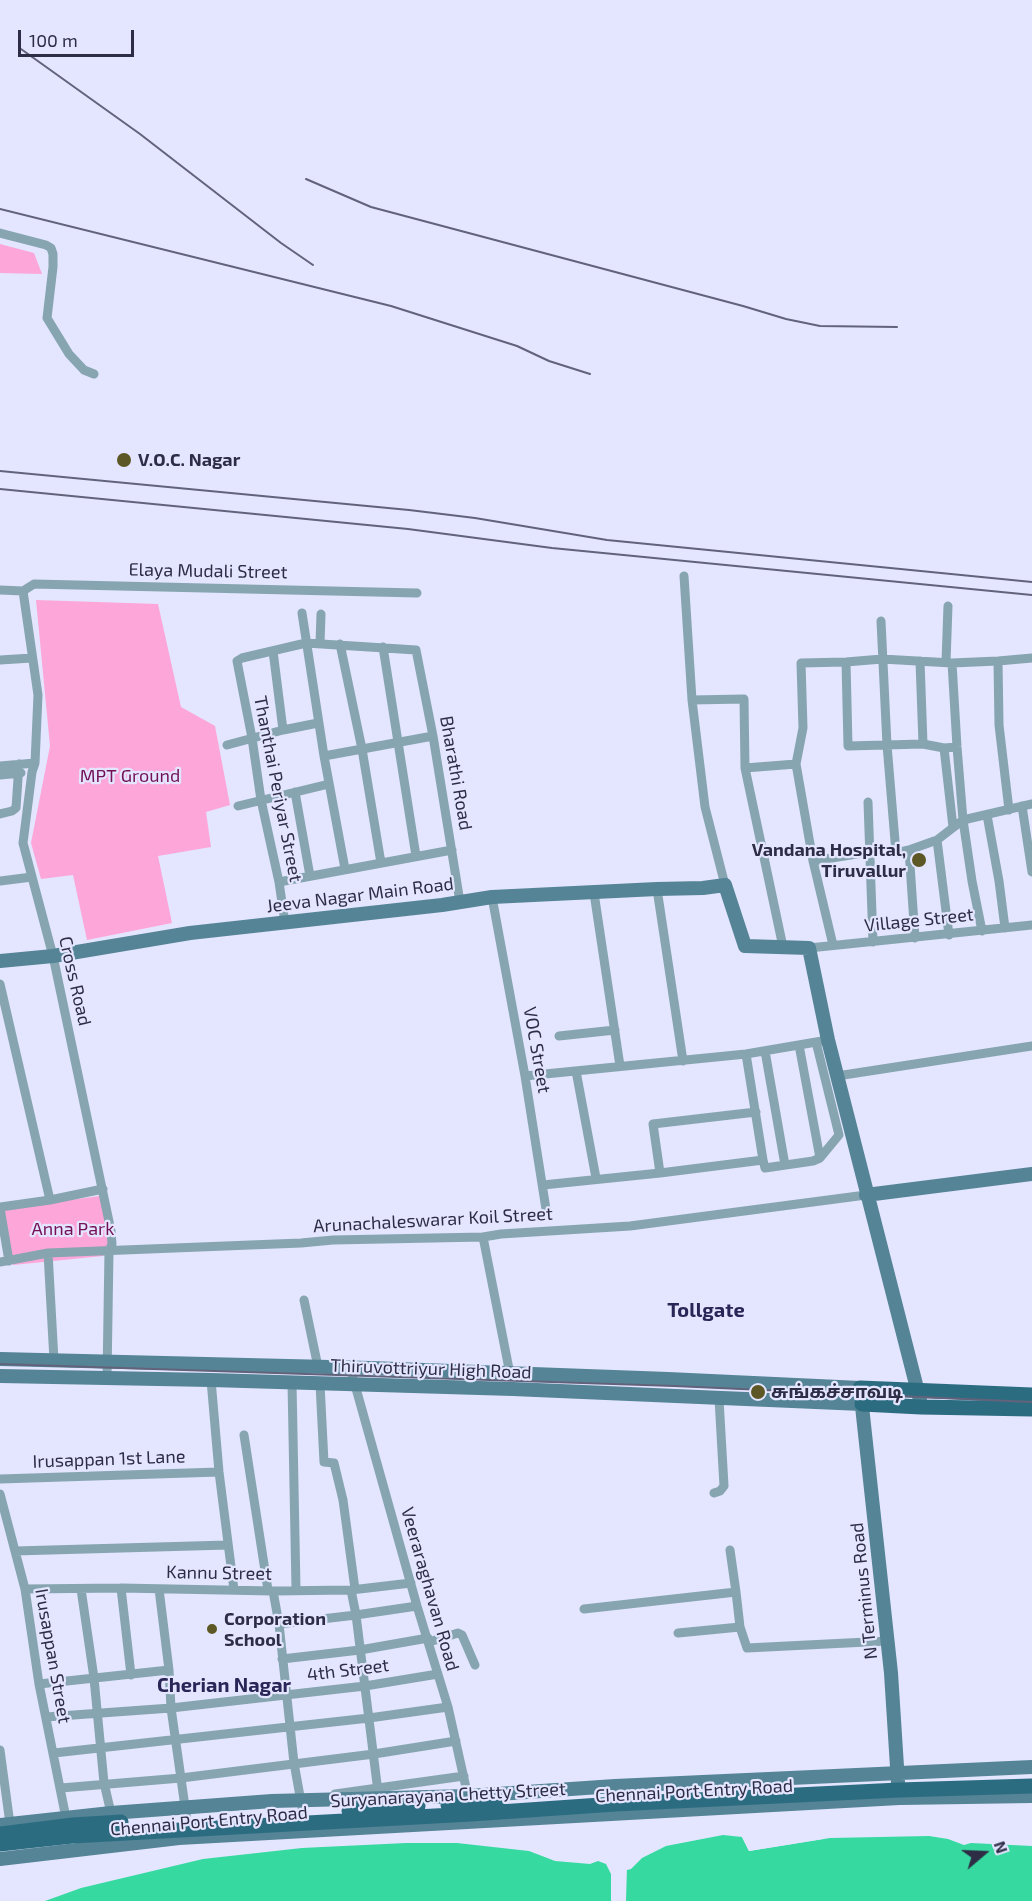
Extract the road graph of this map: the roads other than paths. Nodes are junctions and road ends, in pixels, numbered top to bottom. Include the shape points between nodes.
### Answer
1 (0, 233) edge
2 (94, 374) dead end
3 (684, 576) dead end
4 (0, 590) edge
5 (23, 591) junction
6 (417, 593) dead end
7 (948, 606) dead end
8 (302, 613) dead end
9 (321, 614) dead end
10 (881, 621) dead end
11 (306, 643) junction
12 (320, 644) junction
13 (340, 644) junction
14 (382, 647) junction
15 (273, 651) junction
16 (32, 658) junction
17 (882, 658) junction
18 (1032, 658) edge
19 (0, 660) edge
20 (920, 660) junction
21 (998, 661) junction
22 (846, 662) junction
23 (949, 662) junction
24 (692, 700) junction
25 (318, 723) junction
26 (283, 730) junction
27 (433, 736) junction
28 (252, 738) junction
29 (399, 742) junction
30 (923, 744) junction
31 (227, 745) dead end
32 (887, 745) junction
33 (957, 747) junction
34 (944, 748) junction
35 (362, 749) junction
36 (324, 756) junction
37 (796, 764) junction
38 (0, 766) edge
39 (34, 768) junction
40 (745, 768) junction
41 (19, 769) junction
42 (0, 775) edge
43 (329, 784) junction
44 (295, 792) junction
45 (261, 800) junction
46 (868, 802) dead end
47 (1032, 804) edge
48 (238, 806) dead end
49 (1022, 807) junction
50 (1009, 810) junction
51 (0, 814) edge
52 (987, 815) junction
53 (963, 820) junction
54 (953, 827) junction
55 (937, 840) junction
56 (452, 850) junction
57 (909, 850) junction
58 (869, 852) junction
59 (896, 853) junction
60 (416, 856) junction
61 (813, 861) junction
62 (381, 863) junction
63 (345, 870) junction
64 (1032, 872) edge
65 (310, 876) junction
66 (32, 877) junction
67 (0, 881) edge
68 (279, 882) junction
69 (725, 885) junction
70 (657, 889) junction
71 (594, 892) junction
72 (492, 897) junction
73 (460, 902) junction
74 (285, 922) junction
75 (1032, 925) edge
76 (1005, 928) junction
77 (982, 931) junction
78 (949, 935) junction
79 (915, 938) junction
80 (873, 942) junction
81 (833, 945) junction
82 (783, 947) junction
83 (809, 948) junction
84 (53, 956) junction
85 (0, 962) edge
86 (0, 984) edge
87 (615, 1030) junction
88 (559, 1036) dead end
89 (822, 1041) junction
90 (799, 1045) junction
91 (1032, 1046) edge
92 (765, 1051) junction
93 (746, 1054) junction
94 (683, 1061) junction
95 (620, 1066) junction
96 (576, 1071) junction
97 (837, 1076) junction
98 (525, 1077) junction
99 (756, 1112) junction
100 (820, 1158) junction
101 (763, 1160) junction
102 (785, 1165) junction
103 (660, 1173) junction
104 (1032, 1173) edge
105 (596, 1178) junction
106 (543, 1185) junction
107 (103, 1189) junction
108 (866, 1195) junction
109 (50, 1200) junction
110 (0, 1207) edge
111 (546, 1209) dead end
112 (483, 1237) junction
113 (111, 1238) junction
114 (124, 1250) junction
115 (109, 1251) junction
116 (48, 1253) junction
117 (4, 1262) edge
118 (304, 1300) dead end
119 (0, 1359) edge
120 (54, 1360) junction
121 (107, 1361) junction
122 (318, 1367) junction
123 (350, 1367) junction
124 (510, 1374) junction
125 (0, 1376) edge
126 (107, 1378) junction
127 (211, 1380) junction
128 (292, 1383) junction
129 (320, 1384) junction
130 (354, 1384) junction
131 (860, 1388) junction
132 (918, 1391) junction
133 (1032, 1395) edge
134 (719, 1398) junction
135 (862, 1404) junction
136 (921, 1407) junction
137 (1032, 1409) edge
138 (244, 1436) dead end
139 (219, 1472) junction
140 (0, 1479) edge
141 (714, 1493) dead end
142 (0, 1494) edge
143 (228, 1545) junction
144 (730, 1550) dead end
145 (15, 1551) junction
146 (411, 1583) junction
147 (81, 1588) junction
148 (121, 1588) junction
149 (159, 1589) junction
150 (296, 1589) junction
151 (25, 1590) junction
152 (234, 1590) junction
153 (271, 1590) junction
154 (353, 1590) junction
155 (735, 1592) junction
156 (417, 1606) junction
157 (584, 1609) dead end
158 (356, 1615) junction
159 (279, 1624) junction
160 (740, 1627) junction
161 (678, 1634) dead end
162 (429, 1640) junction
163 (887, 1641) junction
164 (360, 1650) junction
165 (282, 1659) junction
166 (476, 1665) dead end
167 (169, 1670) junction
168 (438, 1674) junction
169 (131, 1675) junction
170 (94, 1678) junction
171 (39, 1684) junction
172 (365, 1686) junction
173 (285, 1695) junction
174 (448, 1707) junction
175 (171, 1708) junction
176 (97, 1714) junction
177 (46, 1717) junction
178 (369, 1718) junction
179 (290, 1726) junction
180 (176, 1740) junction
181 (456, 1741) junction
182 (100, 1748) junction
183 (0, 1750) edge
184 (54, 1753) junction
185 (374, 1754) junction
186 (294, 1763) junction
187 (1032, 1767) edge
188 (464, 1776) junction
189 (1032, 1777) edge
190 (181, 1778) junction
191 (104, 1783) junction
192 (898, 1786) junction
193 (1032, 1786) edge
194 (61, 1788) junction
195 (378, 1794) junction
196 (1032, 1796) edge
197 (469, 1800) junction
198 (301, 1804) junction
199 (111, 1813) junction
200 (187, 1818) junction
201 (67, 1821) junction
202 (3, 1827) edge
203 (0, 1844) edge
204 (0, 1860) edge

1 - 2 street via 51,248 53,267 47,318 69,354 84,370
3 - 24 street
4 - 5 street, Elaya Mudali Street
5 - 6 street, Elaya Mudali Street via 34,584
5 - 16 street, Cross Road
7 - 23 street
8 - 11 street
9 - 12 street
10 - 17 street
11 - 12 street
11 - 15 street
11 - 25 street
12 - 13 street
13 - 14 street
13 - 35 street
14 - 27 street, Bharathi Road via 416,650
14 - 29 street
15 - 26 street
15 - 28 street, Thanthai Periyar Street via 237,661
16 - 19 street
16 - 39 street, Cross Road via 38,695
17 - 20 street
17 - 22 street
17 - 32 street
18 - 21 street
20 - 23 street
20 - 30 street
21 - 23 street
21 - 50 street via 999,724
22 - 32 street via 848,746
22 - 37 street via 801,663 803,728
23 - 33 street
24 - 40 street via 744,699
24 - 69 street via 705,807
25 - 26 street
25 - 36 street
26 - 28 street
27 - 29 street
27 - 56 street, Bharathi Road
28 - 31 street
28 - 45 street, Thanthai Periyar Street
29 - 35 street
29 - 60 street
30 - 32 street
30 - 34 street
32 - 59 street
33 - 34 street
33 - 53 street
34 - 54 street
35 - 36 street
35 - 62 street
36 - 43 street
37 - 40 street
37 - 61 street
38 - 41 street
39 - 41 street
39 - 66 street, Cross Road via 23,843
40 - 82 street
41 - 42 street
41 - 51 street via 16,808
43 - 44 street
43 - 63 street
44 - 45 street
44 - 65 street
45 - 48 street
45 - 68 street, Thanthai Periyar Street
46 - 58 street
47 - 49 street
49 - 50 street
49 - 64 street
50 - 52 street
52 - 53 street
52 - 76 street
53 - 54 street
53 - 77 street
54 - 55 street
55 - 57 street
55 - 78 street
56 - 60 street
56 - 73 street, Bharathi Road
57 - 59 street
57 - 79 street
58 - 59 street
58 - 61 street
58 - 80 street
60 - 62 street
61 - 81 street
62 - 63 street
63 - 65 street
65 - 68 street
66 - 67 street
66 - 84 street, Cross Road
68 - 74 street, Thanthai Periyar Street
69 - 70 street, Jeeva Nagar Main Road
69 - 82 street via 745,945
70 - 71 street, Jeeva Nagar Main Road
70 - 94 street
71 - 72 street, Jeeva Nagar Main Road
71 - 87 street
72 - 73 street, Jeeva Nagar Main Road
72 - 98 street, VOC Street
73 - 74 street, Jeeva Nagar Main Road
74 - 84 street, Jeeva Nagar Main Road
75 - 76 street, Village Street
76 - 77 street, Village Street
77 - 78 street, Village Street
78 - 79 street, Village Street
79 - 80 street, Village Street
80 - 81 street, Village Street
81 - 83 street, Village Street
82 - 83 street
83 - 89 street
84 - 85 street, Jeeva Nagar Main Road
84 - 107 street, Cross Road
86 - 109 street
87 - 88 street
87 - 95 street
89 - 90 street
89 - 97 street
89 - 100 street via 839,1135
90 - 92 street
90 - 100 street
91 - 97 street
92 - 93 street
92 - 102 street
93 - 94 street
93 - 99 street
94 - 95 street
95 - 96 street
96 - 98 street
96 - 105 street
97 - 108 street
98 - 106 street, VOC Street
99 - 101 street
99 - 103 street via 652,1124
100 - 102 street
101 - 102 street via 765,1168
101 - 103 street
103 - 105 street
104 - 108 street
105 - 106 street
106 - 111 street, VOC Street
107 - 109 street
107 - 113 street, Cross Road
108 - 112 street, Arunachaleswarar Koil Street via 630,1226
108 - 132 street
109 - 110 street
110 - 117 street
112 - 114 street, Arunachaleswarar Koil Street
112 - 124 street
113 - 114 street
113 - 115 street, Cross Road
114 - 115 street, Arunachaleswarar Koil Street
115 - 116 street, Arunachaleswarar Koil Street
115 - 121 street, Cross Road
116 - 117 street, Arunachaleswarar Koil Street
116 - 120 street
118 - 122 street
119 - 120 street, Thiruvottriyur High Road
120 - 121 street, Thiruvottriyur High Road
121 - 122 street, Thiruvottriyur High Road
121 - 126 street, Cross Road
122 - 123 street, Thiruvottriyur High Road
123 - 124 street, Thiruvottriyur High Road
123 - 130 street, Veeraraghavan Road
124 - 131 street, Thiruvottriyur High Road
125 - 126 street, Thiruvottriyur High Road
126 - 127 street, Thiruvottriyur High Road
127 - 128 street, Thiruvottriyur High Road
127 - 139 street
128 - 129 street, Thiruvottriyur High Road
128 - 150 street
129 - 130 street, Thiruvottriyur High Road
129 - 154 street via 324,1462 334,1463 343,1500
130 - 134 street, Thiruvottriyur High Road
130 - 146 street, Veeraraghavan Road
131 - 132 main road
131 - 135 street, N Terminus Road
132 - 133 main road
132 - 136 street
134 - 135 street, Thiruvottriyur High Road
134 - 141 street via 724,1486
135 - 136 main road
135 - 163 street, N Terminus Road
136 - 137 main road
138 - 153 street
139 - 140 street, Irusappan 1st Lane
139 - 143 street
142 - 145 street, Irusappan Street
143 - 145 street
143 - 152 street
144 - 155 street
145 - 151 street, Irusappan Street
146 - 154 street, Kannu Street
146 - 156 street, Veeraraghavan Road
147 - 148 street, Kannu Street
147 - 151 street, Kannu Street
147 - 170 street
148 - 149 street, Kannu Street
148 - 169 street
149 - 152 street, Kannu Street
149 - 167 street
150 - 153 street, Kannu Street
150 - 154 street, Kannu Street
151 - 171 street, Irusappan Street
152 - 153 street, Kannu Street
153 - 159 street
154 - 158 street
155 - 157 street
155 - 160 street
156 - 158 street
156 - 162 street, Veeraraghavan Road
158 - 159 street
158 - 164 street
159 - 165 street
160 - 161 street
160 - 163 street via 747,1648
162 - 164 street
162 - 166 street via 462,1635
162 - 168 street, Veeraraghavan Road
163 - 192 street, N Terminus Road
164 - 165 street
164 - 172 street
165 - 173 street
167 - 169 street
167 - 175 street
168 - 172 street, 4th Street
168 - 174 street, Veeraraghavan Road
169 - 170 street
170 - 171 street
170 - 176 street
171 - 177 street, Irusappan Street
172 - 173 street, 4th Street
172 - 178 street
173 - 175 street, 4th Street
173 - 179 street
174 - 178 street
174 - 181 street, Veeraraghavan Road
175 - 176 street, 4th Street
175 - 180 street
176 - 177 street, 4th Street
176 - 182 street
177 - 184 street, Irusappan Street
178 - 179 street
178 - 185 street
179 - 180 street
179 - 186 street
180 - 182 street
180 - 190 street
181 - 185 street
181 - 188 street, Veeraraghavan Road
182 - 184 street
182 - 191 street
183 - 202 street
184 - 194 street, Irusappan Street
185 - 186 street
185 - 195 street
186 - 190 street
186 - 198 street
187 - 192 street
188 - 195 street
188 - 197 street, Veeraraghavan Road
189 - 192 main road
190 - 191 street
190 - 200 street
191 - 194 street
191 - 199 street
192 - 193 main road
192 - 196 street, Chennai Port Entry Road
192 - 197 main road, Suryanarayana Chetty Street
192 - 200 main road, Suryanarayana Chetty Street
192 - 204 street, Chennai Port Entry Road via 179,1838
194 - 201 street, Irusappan Street
195 - 197 street
195 - 198 street
197 - 198 main road, Suryanarayana Chetty Street
198 - 200 main road, Suryanarayana Chetty Street
199 - 200 street
199 - 201 street
200 - 201 main road, Suryanarayana Chetty Street
200 - 203 main road, Suryanarayana Chetty Street
201 - 202 main road, Suryanarayana Chetty Street

